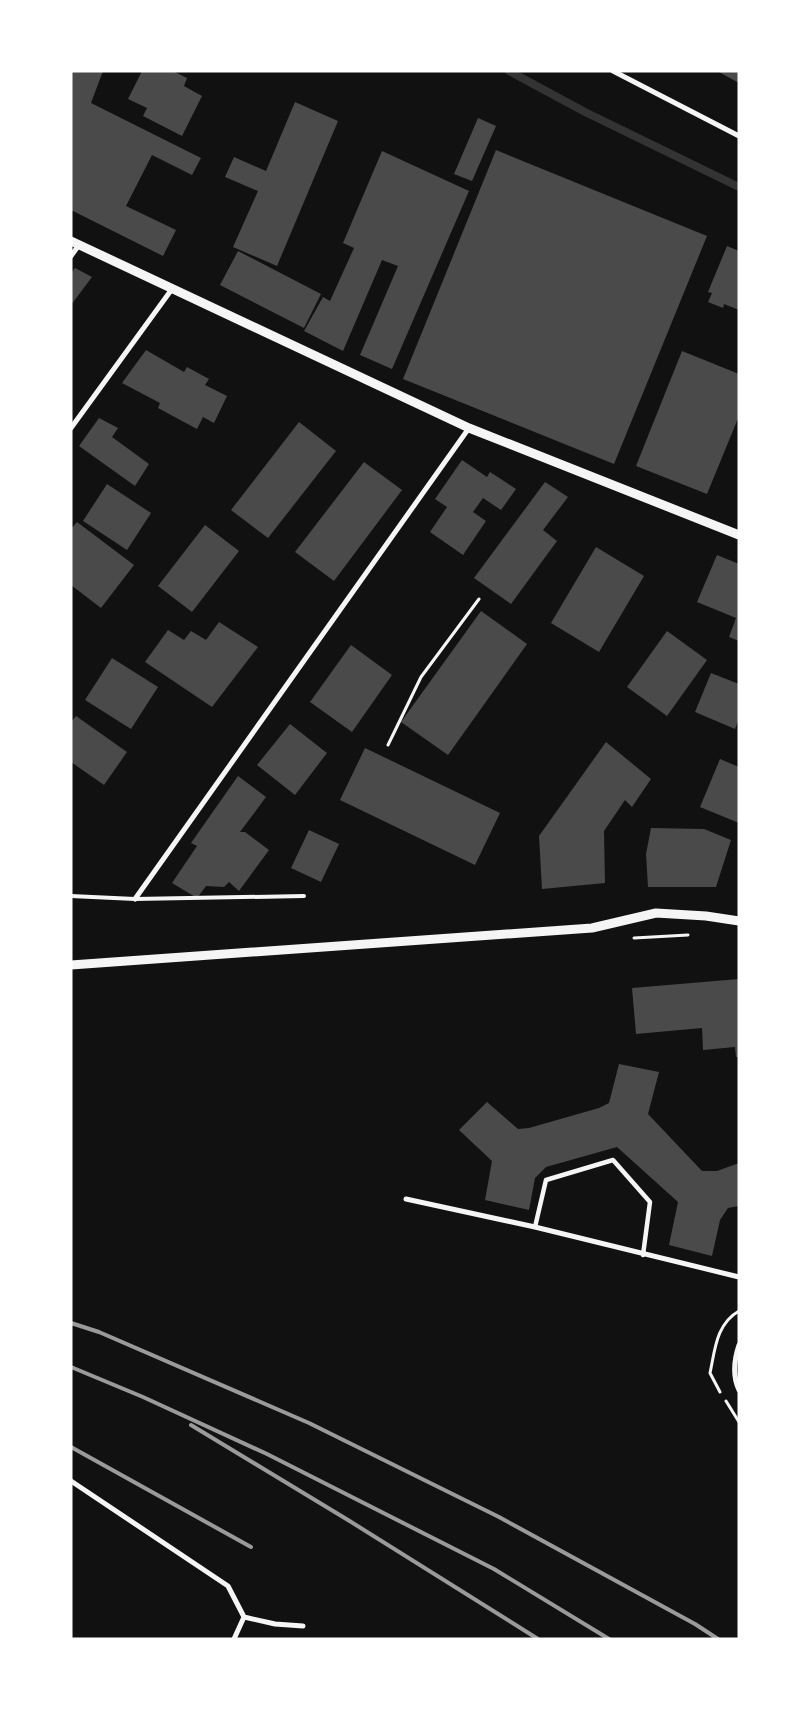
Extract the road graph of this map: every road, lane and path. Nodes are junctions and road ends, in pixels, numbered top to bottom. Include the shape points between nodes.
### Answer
1 (613, 71) edge
2 (739, 136) edge
3 (75, 243) edge
4 (71, 256) edge
5 (172, 289) junction
6 (71, 428) edge
7 (468, 428) junction
8 (739, 536) edge
9 (479, 598) dead end
10 (388, 746) dead end
11 (71, 896) edge
12 (304, 896) dead end
13 (135, 899) junction
14 (739, 921) edge
15 (71, 965) edge
16 (406, 1199) dead end
17 (535, 1227) junction
18 (643, 1255) junction
19 (739, 1277) edge
20 (739, 1345) edge
21 (739, 1390) edge
22 (71, 1481) edge
23 (244, 1617) junction
24 (303, 1626) dead end
25 (234, 1639) edge

1 - 2 street
3 - 4 street
3 - 5 street
5 - 6 street
5 - 7 street
7 - 8 street
7 - 13 street
9 - 10 path via 421,677
11 - 13 lane
12 - 13 lane
14 - 15 street via 656,913 592,928
16 - 17 street
17 - 18 street
17 - 18 street via 546,1180 613,1160 650,1202
18 - 19 street
20 - 21 street via 734,1362
22 - 23 street via 228,1586
23 - 24 street
23 - 25 street

